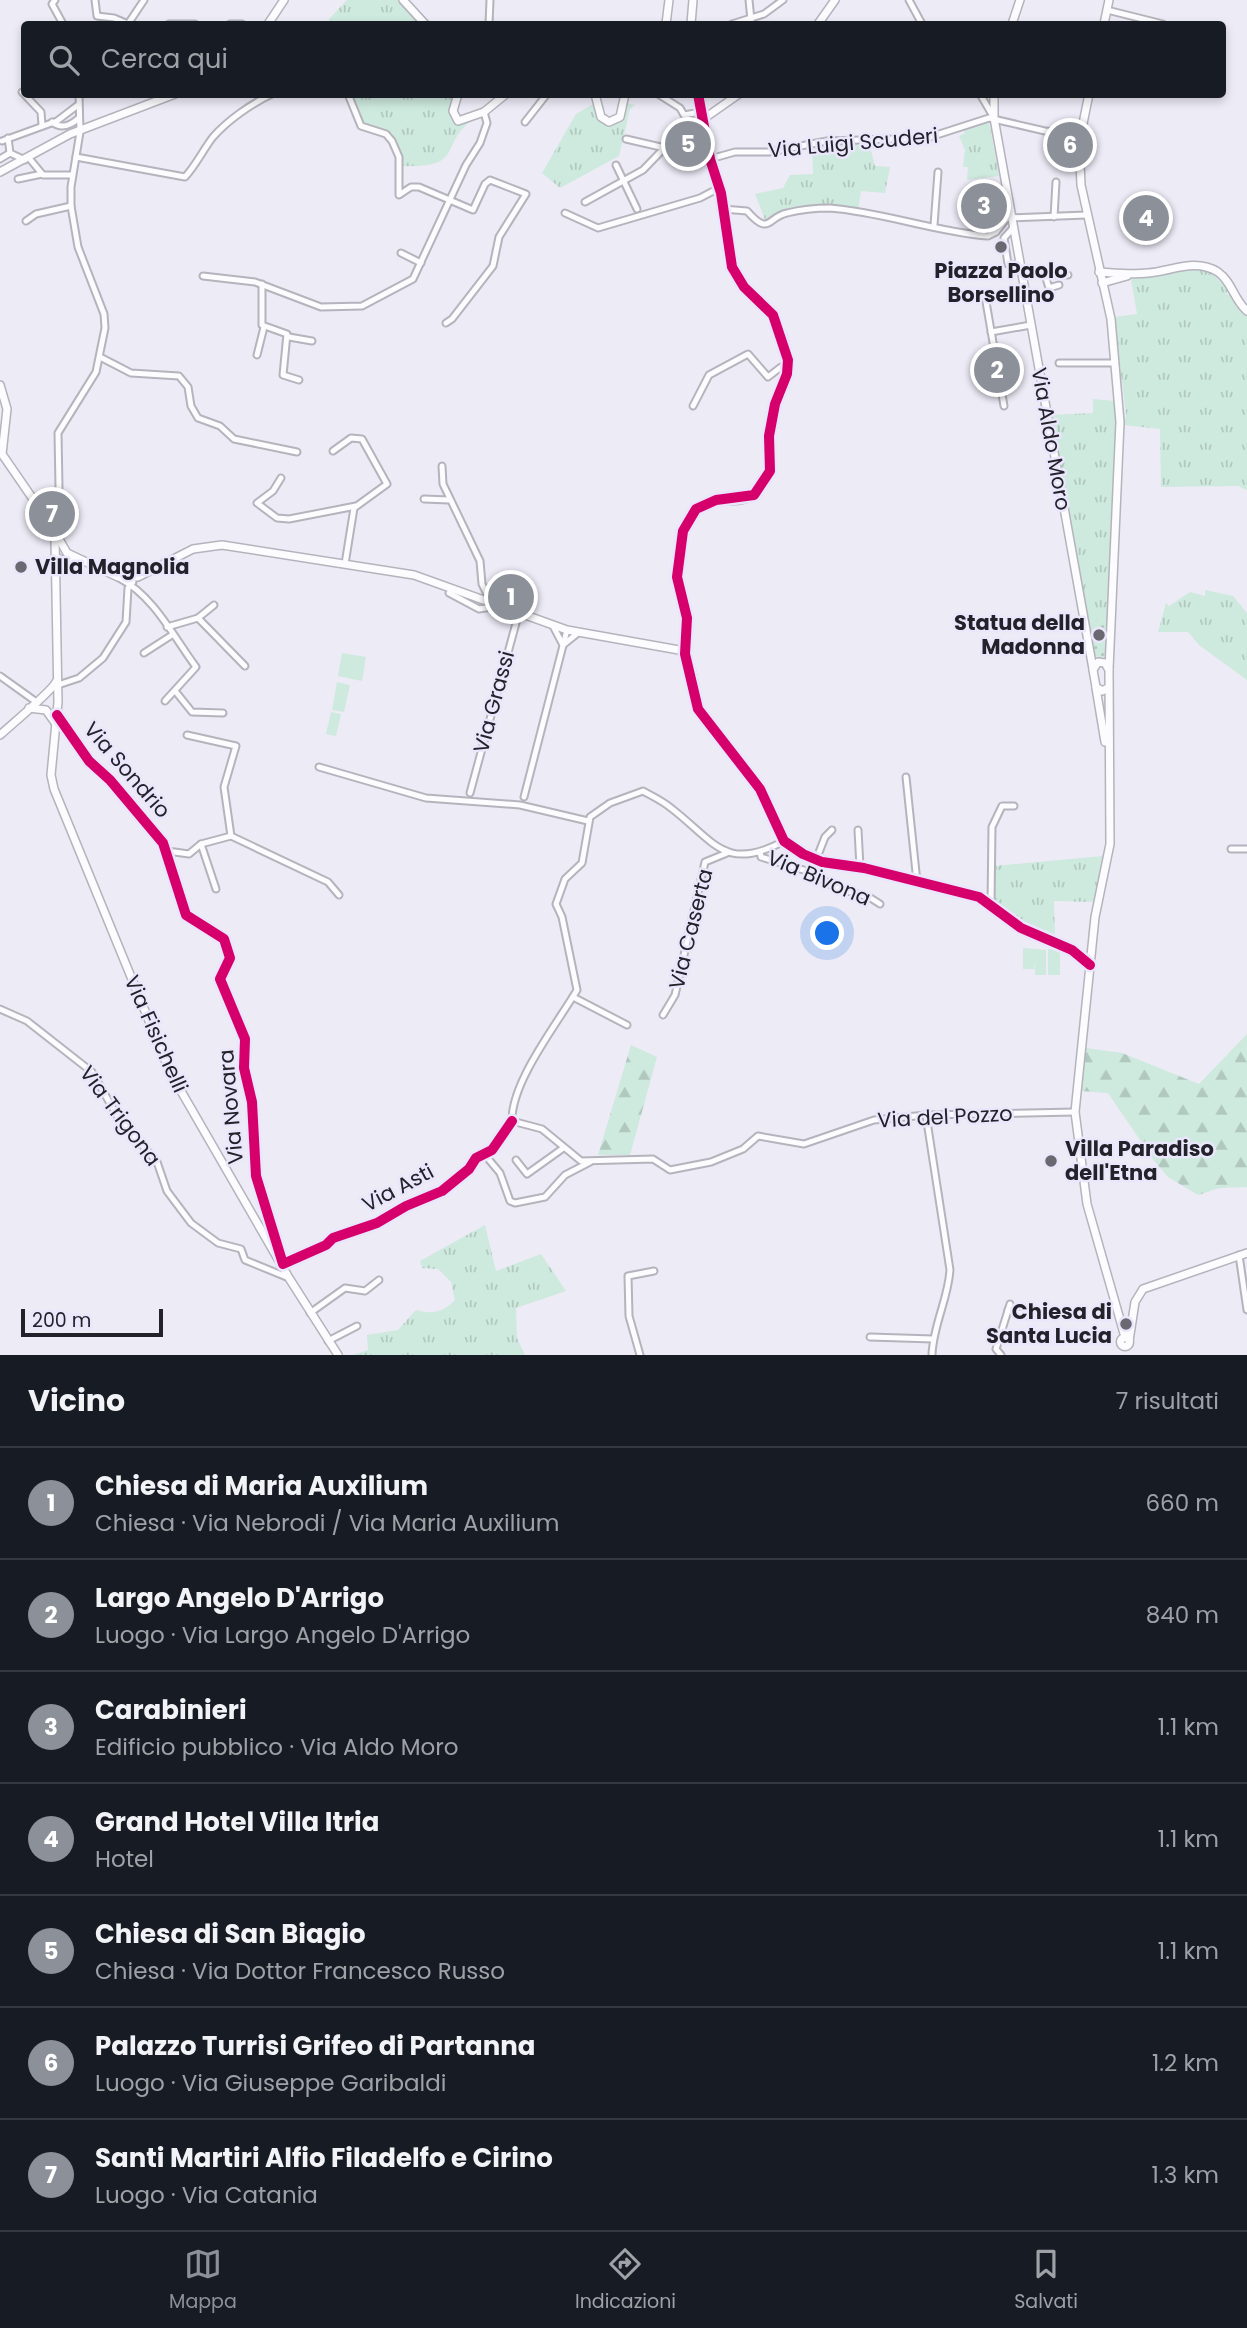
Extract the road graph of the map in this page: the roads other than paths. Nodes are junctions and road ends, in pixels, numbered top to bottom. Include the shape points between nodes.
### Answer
1 (55, 0) edge
2 (95, 0) edge
3 (144, 0) edge
4 (284, 0) edge
5 (402, 0) edge
6 (490, 0) edge
7 (669, 0) edge
8 (694, 0) edge
9 (749, 0) edge
10 (783, 0) edge
11 (835, 0) edge
12 (909, 0) edge
13 (1020, 0) edge
14 (1109, 0) edge
15 (1107, 10) junction
16 (751, 20) junction
17 (61, 21) edge
18 (122, 21) edge
19 (133, 21) edge
20 (270, 21) edge
21 (422, 21) edge
22 (489, 21) edge
23 (666, 21) edge
24 (691, 21) edge
25 (746, 21) edge
26 (820, 21) edge
27 (920, 21) edge
28 (1013, 21) edge
29 (1105, 21) edge
30 (1151, 21) edge
31 (28, 98) edge
32 (79, 98) edge
33 (165, 98) edge
34 (264, 98) edge
35 (350, 98) edge
36 (457, 98) edge
37 (501, 98) edge
38 (544, 98) edge
39 (596, 98) edge
40 (624, 98) edge
41 (664, 98) edge
42 (699, 98) edge
43 (735, 98) edge
44 (982, 98) edge
45 (995, 98) edge
46 (1088, 98) edge
47 (78, 105) junction
48 (484, 112) junction
49 (702, 116) junction
50 (79, 118) junction
51 (994, 118) junction
52 (52, 122) junction
53 (525, 122) dead end
54 (42, 125) junction
55 (80, 131) junction
56 (704, 132) junction
57 (1080, 132) junction
58 (626, 139) dead end
59 (664, 148) junction
60 (10, 153) junction
61 (76, 158) junction
62 (0, 159) edge
63 (27, 159) junction
64 (710, 159) junction
65 (616, 164) dead end
66 (2, 170) edge
67 (938, 172) dead end
68 (42, 173) junction
69 (72, 175) junction
70 (18, 179) dead end
71 (623, 181) junction
72 (1056, 183) dead end
73 (719, 188) junction
74 (450, 201) junction
75 (585, 202) dead end
76 (71, 206) junction
77 (637, 209) dead end
78 (723, 209) junction
79 (565, 213) dead end
80 (1086, 215) junction
81 (1054, 217) junction
82 (1012, 218) junction
83 (26, 221) dead end
84 (934, 225) junction
85 (401, 253) dead end
86 (421, 263) junction
87 (1099, 272) junction
88 (1022, 274) junction
89 (1134, 274) junction
90 (1045, 275) junction
91 (1069, 275) dead end
92 (203, 276) dead end
93 (1102, 283) junction
94 (262, 284) junction
95 (1059, 285) dead end
96 (985, 296) dead end
97 (1247, 311) edge
98 (446, 323) dead end
99 (1031, 325) junction
100 (264, 327) junction
101 (991, 332) junction
102 (289, 337) junction
103 (312, 341) dead end
104 (257, 355) dead end
105 (100, 357) junction
106 (1059, 363) dead end
107 (1115, 363) junction
108 (788, 368) junction
109 (299, 380) dead end
110 (0, 386) edge
111 (693, 406) dead end
112 (1004, 406) dead end
113 (333, 451) dead end
114 (297, 452) dead end
115 (3, 466) edge
116 (442, 466) dead end
117 (281, 478) dead end
118 (424, 499) dead end
119 (449, 500) junction
120 (356, 506) junction
121 (55, 524) junction
122 (55, 557) junction
123 (72, 559) junction
124 (345, 564) junction
125 (118, 577) junction
126 (138, 577) junction
127 (56, 581) junction
128 (131, 584) junction
129 (450, 590) junction
130 (491, 601) junction
131 (214, 604) dead end
132 (504, 606) junction
133 (519, 612) junction
134 (532, 617) junction
135 (198, 618) junction
136 (516, 624) junction
137 (551, 624) junction
138 (167, 626) junction
139 (567, 630) junction
140 (578, 633) junction
141 (172, 635) junction
142 (1087, 636) junction
143 (1110, 637) junction
144 (563, 645) junction
145 (144, 653) dead end
146 (685, 654) junction
147 (1101, 662) junction
148 (245, 666) dead end
149 (1093, 670) junction
150 (1109, 670) junction
151 (58, 674) junction
152 (0, 676) edge
153 (58, 685) junction
154 (1096, 687) junction
155 (1108, 688) junction
156 (176, 692) junction
157 (165, 701) dead end
158 (58, 702) junction
159 (38, 703) junction
160 (223, 713) dead end
161 (57, 715) junction
162 (56, 724) junction
163 (0, 735) edge
164 (187, 735) dead end
165 (318, 766) dead end
166 (906, 777) dead end
167 (470, 793) dead end
168 (524, 797) dead end
169 (1014, 806) dead end
170 (588, 821) junction
171 (832, 830) dead end
172 (858, 830) dead end
173 (231, 836) junction
174 (785, 841) junction
175 (201, 844) junction
176 (1231, 849) dead end
177 (1247, 849) edge
178 (167, 851) junction
179 (760, 852) junction
180 (727, 853) junction
181 (1108, 853) junction
182 (816, 860) junction
183 (860, 867) junction
184 (917, 883) junction
185 (216, 889) dead end
186 (339, 895) dead end
187 (880, 904) dead end
188 (991, 904) junction
189 (1090, 964) junction
190 (573, 997) junction
191 (0, 1009) edge
192 (663, 1015) dead end
193 (627, 1025) dead end
194 (1075, 1112) junction
195 (926, 1115) junction
196 (512, 1121) junction
197 (562, 1149) junction
198 (485, 1155) junction
199 (516, 1160) dead end
200 (590, 1162) junction
201 (1243, 1254) edge
202 (283, 1264) junction
203 (654, 1271) dead end
204 (289, 1278) junction
205 (379, 1280) dead end
206 (1247, 1310) edge
207 (310, 1313) junction
208 (1028, 1316) dead end
209 (357, 1326) dead end
210 (870, 1338) dead end
211 (933, 1339) junction
212 (1125, 1340) junction
213 (328, 1341) junction
214 (338, 1355) edge
215 (640, 1355) edge
216 (932, 1355) edge
217 (1001, 1355) edge
218 (1126, 1355) edge

1 - 17 street via 52,4
2 - 18 street via 97,16
3 - 19 street
4 - 20 main road
5 - 21 main road
6 - 22 street
7 - 23 main road
8 - 24 main road
9 - 16 street
10 - 16 street
11 - 26 main road
12 - 27 street
13 - 28 main road
14 - 15 main road
15 - 29 main road
15 - 30 street
16 - 25 street
31 - 54 street via 41,112
32 - 47 street
33 - 55 main road
34 - 61 street via 214,136 185,177
35 - 74 street via 361,126 386,134 392,141 399,157 398,195 419,187
36 - 48 main road via 455,119
37 - 48 main road
38 - 53 street
39 - 40 main road via 601,117 610,122 620,117
41 - 49 street via 684,115
42 - 49 main road
43 - 49 main road via 717,113
44 - 51 street
45 - 51 main road, Via Aldo Moro
46 - 57 main road
47 - 50 street
47 - 52 street
48 - 74 street via 480,143
49 - 56 street
50 - 52 street via 71,125
50 - 55 street
51 - 57 street via 1045,131
51 - 64 street, Via Luigi Scuderi via 927,138 827,141
51 - 82 main road, Via Aldo Moro
52 - 54 street
54 - 60 street via 5,139
55 - 61 street
55 - 63 main road
56 - 59 street via 671,141
56 - 64 street
57 - 80 main road
58 - 59 street
59 - 71 street via 643,170
60 - 62 street
60 - 63 street
61 - 69 street
63 - 66 main road
63 - 68 street
64 - 73 street
65 - 71 street
67 - 84 street
68 - 69 street via 49,177
68 - 70 street
69 - 76 street
71 - 75 street
71 - 77 street
72 - 81 street
73 - 78 street
73 - 79 street via 700,198 597,228
74 - 86 street
74 - 98 street via 473,210 485,184 493,180 527,195 499,237 493,266
76 - 83 street
76 - 105 street via 78,247 104,314
78 - 84 street via 747,211 756,222 765,224 785,213 827,208
78 - 108 street via 732,267 744,288 773,315
80 - 81 street
80 - 87 main road
81 - 82 street
82 - 84 street via 988,236
82 - 88 main road, Via Aldo Moro
85 - 86 street
86 - 94 street via 410,282 359,307 321,307
87 - 89 main road
87 - 93 main road
88 - 90 street
88 - 99 main road, Via Aldo Moro
89 - 93 main road
89 - 97 main road via 1203,266 1224,277
90 - 91 street
90 - 95 street via 1049,288
92 - 94 street
93 - 107 main road
94 - 100 street
96 - 101 street
99 - 101 street
99 - 142 main road, Via Aldo Moro
100 - 102 street
100 - 104 street
101 - 112 street
102 - 103 street
102 - 109 street via 283,375
105 - 114 street via 131,373 179,376 188,387 198,418 220,426 234,439
105 - 121 street via 93,377 58,433
106 - 107 street
107 - 143 main road via 1120,422
108 - 111 street via 780,367 768,377 748,354 709,375
108 - 146 street via 774,412 770,471 763,484 749,498 701,506 684,525 677,577 687,618
110 - 115 main road via 7,409 1,440
113 - 120 street via 351,438 362,439 387,484
115 - 121 main road
116 - 119 street
117 - 120 street via 274,491 257,503 277,518 302,519
118 - 119 street
119 - 130 street via 480,561 482,584
120 - 124 street
121 - 122 main road, Via Fisichelli
121 - 123 main road
122 - 123 main road
122 - 127 main road, Via Fisichelli
123 - 125 main road
123 - 127 main road
124 - 126 main road via 214,545 193,549
124 - 129 main road via 414,575
125 - 126 main road
125 - 128 street
126 - 128 street
127 - 151 main road, Via Fisichelli
128 - 138 street
128 - 153 street via 122,633 103,659
129 - 130 main road
129 - 132 street via 479,609
130 - 132 main road
131 - 135 street
132 - 133 main road
132 - 136 street
133 - 134 main road
133 - 136 street, Via Grassi
134 - 136 street
134 - 137 main road
135 - 138 street
135 - 148 street
136 - 167 street, Via Grassi
137 - 139 main road
137 - 144 street
138 - 141 street
139 - 140 main road
139 - 144 street
140 - 144 street
140 - 146 main road
141 - 145 street
141 - 156 street via 196,667
142 - 147 main road via 1093,655
142 - 149 main road, Via Aldo Moro
143 - 147 main road
143 - 150 main road
144 - 168 street
146 - 174 main road via 698,709 760,789
147 - 149 main road
147 - 150 main road
149 - 154 main road, Via Aldo Moro
150 - 155 main road
151 - 153 main road, Via Fisichelli
151 - 159 main road via 51,691
152 - 159 street
153 - 158 main road, Via Fisichelli
154 - 155 main road
154 - 181 main road, Via Aldo Moro via 1105,740
155 - 181 main road
156 - 157 street
156 - 160 street via 192,712
158 - 159 main road
158 - 161 main road, Via Fisichelli
159 - 162 main road
159 - 163 main road
161 - 162 main road, Via Fisichelli
161 - 178 street, Via Sondrio via 82,752 152,828
162 - 202 main road, Via Fisichelli via 54,789 163,1057
164 - 173 street via 236,746 224,793
165 - 170 street via 426,798 520,805
166 - 184 street
169 - 188 street via 1002,806 992,827
170 - 180 street via 602,807 640,791 671,808 706,841
170 - 190 street via 583,860 565,879 556,904 570,951 577,990
171 - 182 street
172 - 183 street
173 - 175 street
173 - 186 street via 328,883
174 - 179 street
174 - 182 main road
175 - 178 street via 189,853
175 - 185 street
176 - 177 street
178 - 202 street, Via Novara via 184,912 222,936 230,953 220,979 245,1039 256,1176
179 - 180 street
179 - 187 street, Via Bivona via 761,858 810,872 836,888
180 - 192 street, Via Caserta via 705,862 675,995
181 - 189 main road
182 - 183 main road
183 - 184 main road
184 - 188 main road
188 - 189 main road via 1021,928 1072,950
189 - 194 main road
190 - 193 street
190 - 196 street via 532,1063 515,1101
191 - 204 street, Via Trigona via 27,1021 92,1072 119,1119 157,1162 167,1191 195,1227 218,1244 238,1247 245,1260
194 - 195 street, Via del Pozzo
194 - 212 main road via 1087,1204
195 - 200 street, Via del Pozzo via 866,1122 804,1144 758,1136 738,1151 675,1170 653,1159
195 - 211 street via 950,1270
196 - 197 street, Via del Pozzo via 542,1129
196 - 198 street, Via Asti
197 - 199 street via 527,1174
197 - 200 street, Via del Pozzo
198 - 200 street via 500,1173 509,1201 515,1203 545,1197 565,1175
198 - 202 street, Via Asti via 442,1191
201 - 206 street
201 - 212 main road via 1143,1289
202 - 204 main road, Via Fisichelli
203 - 215 street via 628,1276 629,1316
204 - 207 main road, Via Fisichelli
205 - 207 street via 365,1291 345,1288
207 - 213 main road, Via Fisichelli
208 - 217 street via 1009,1307 996,1349
209 - 213 street
210 - 211 street
211 - 216 street
212 - 218 main road
213 - 214 main road, Via Fisichelli

